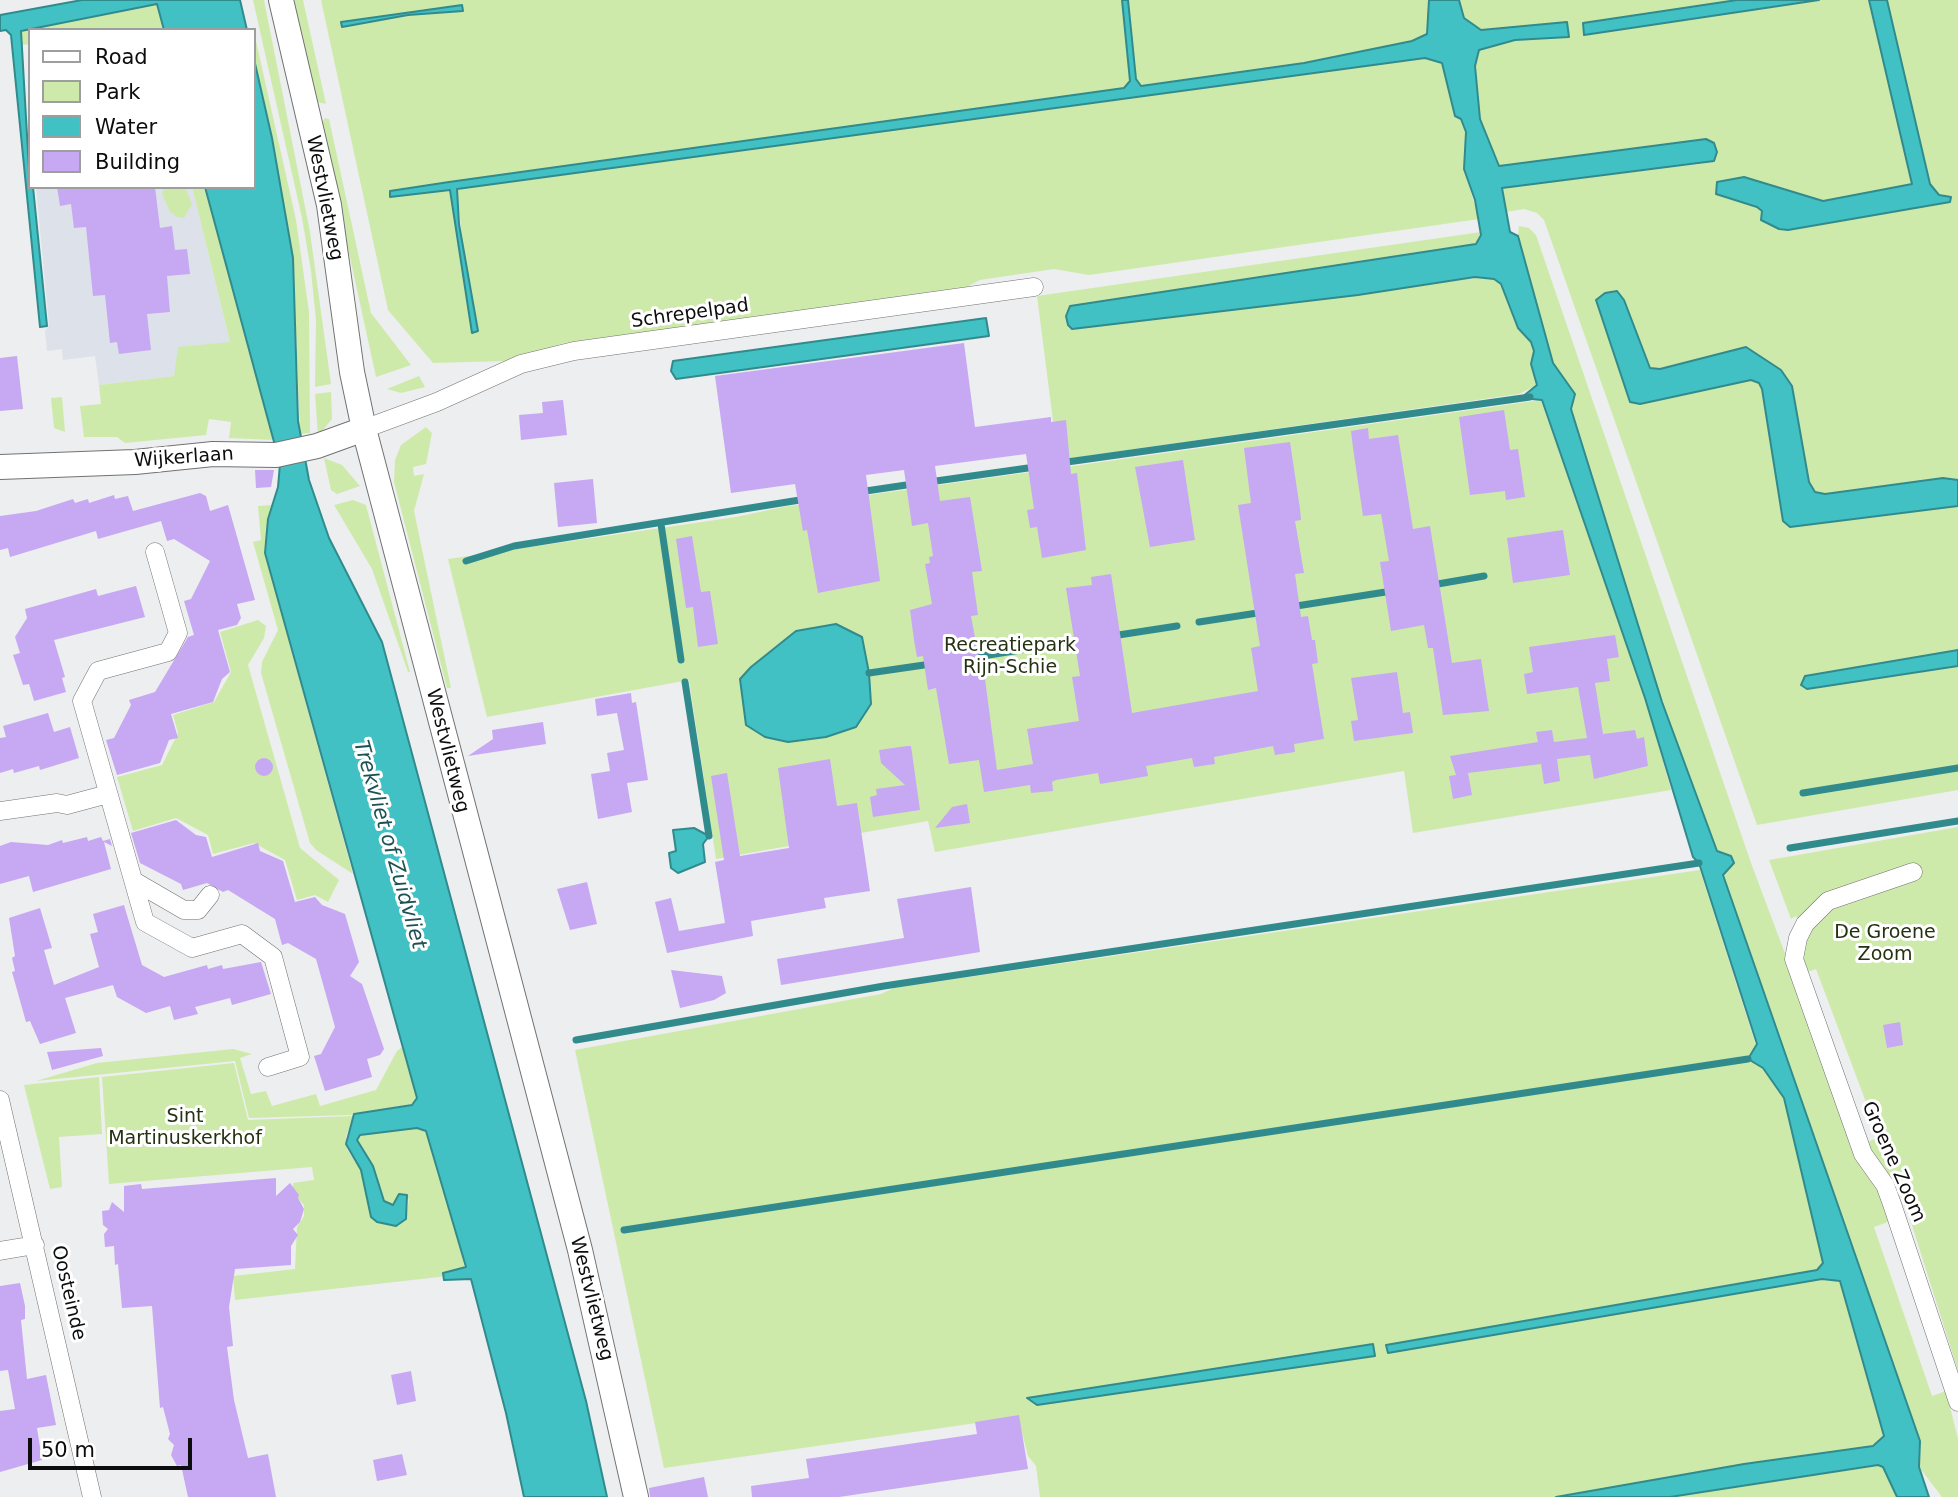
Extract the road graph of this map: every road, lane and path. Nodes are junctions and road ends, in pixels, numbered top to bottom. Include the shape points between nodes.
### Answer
1 (281, 0) edge
2 (1034, 288) dead end
3 (364, 429) junction
4 (0, 467) edge
5 (155, 552) dead end
6 (108, 794) junction
7 (0, 811) edge
8 (1913, 872) dead end
9 (134, 881) junction
10 (210, 895) dead end
11 (268, 1067) dead end
12 (0, 1100) edge
13 (35, 1245) junction
14 (0, 1251) edge
15 (1958, 1402) edge
16 (92, 1497) edge
17 (636, 1497) edge

1 - 3 street, Westvlietweg via 329,205
2 - 3 street, Schrepelpad via 574,351 521,364
3 - 4 street, Wijkerlaan via 276,455 214,454
3 - 17 street, Westvlietweg via 580,1250
5 - 6 street via 178,633 168,652 98,671 82,701
6 - 7 street via 67,805
6 - 9 street
8 - 15 street, Groene Zoom via 1828,901 1813,913 1798,938 1796,968 1863,1154 1889,1196
9 - 10 street via 184,910 198,909
9 - 11 street via 145,922 192,948 242,934 273,957 300,1057
12 - 13 street, Oosteinde
13 - 14 street
13 - 16 street, Oosteinde

